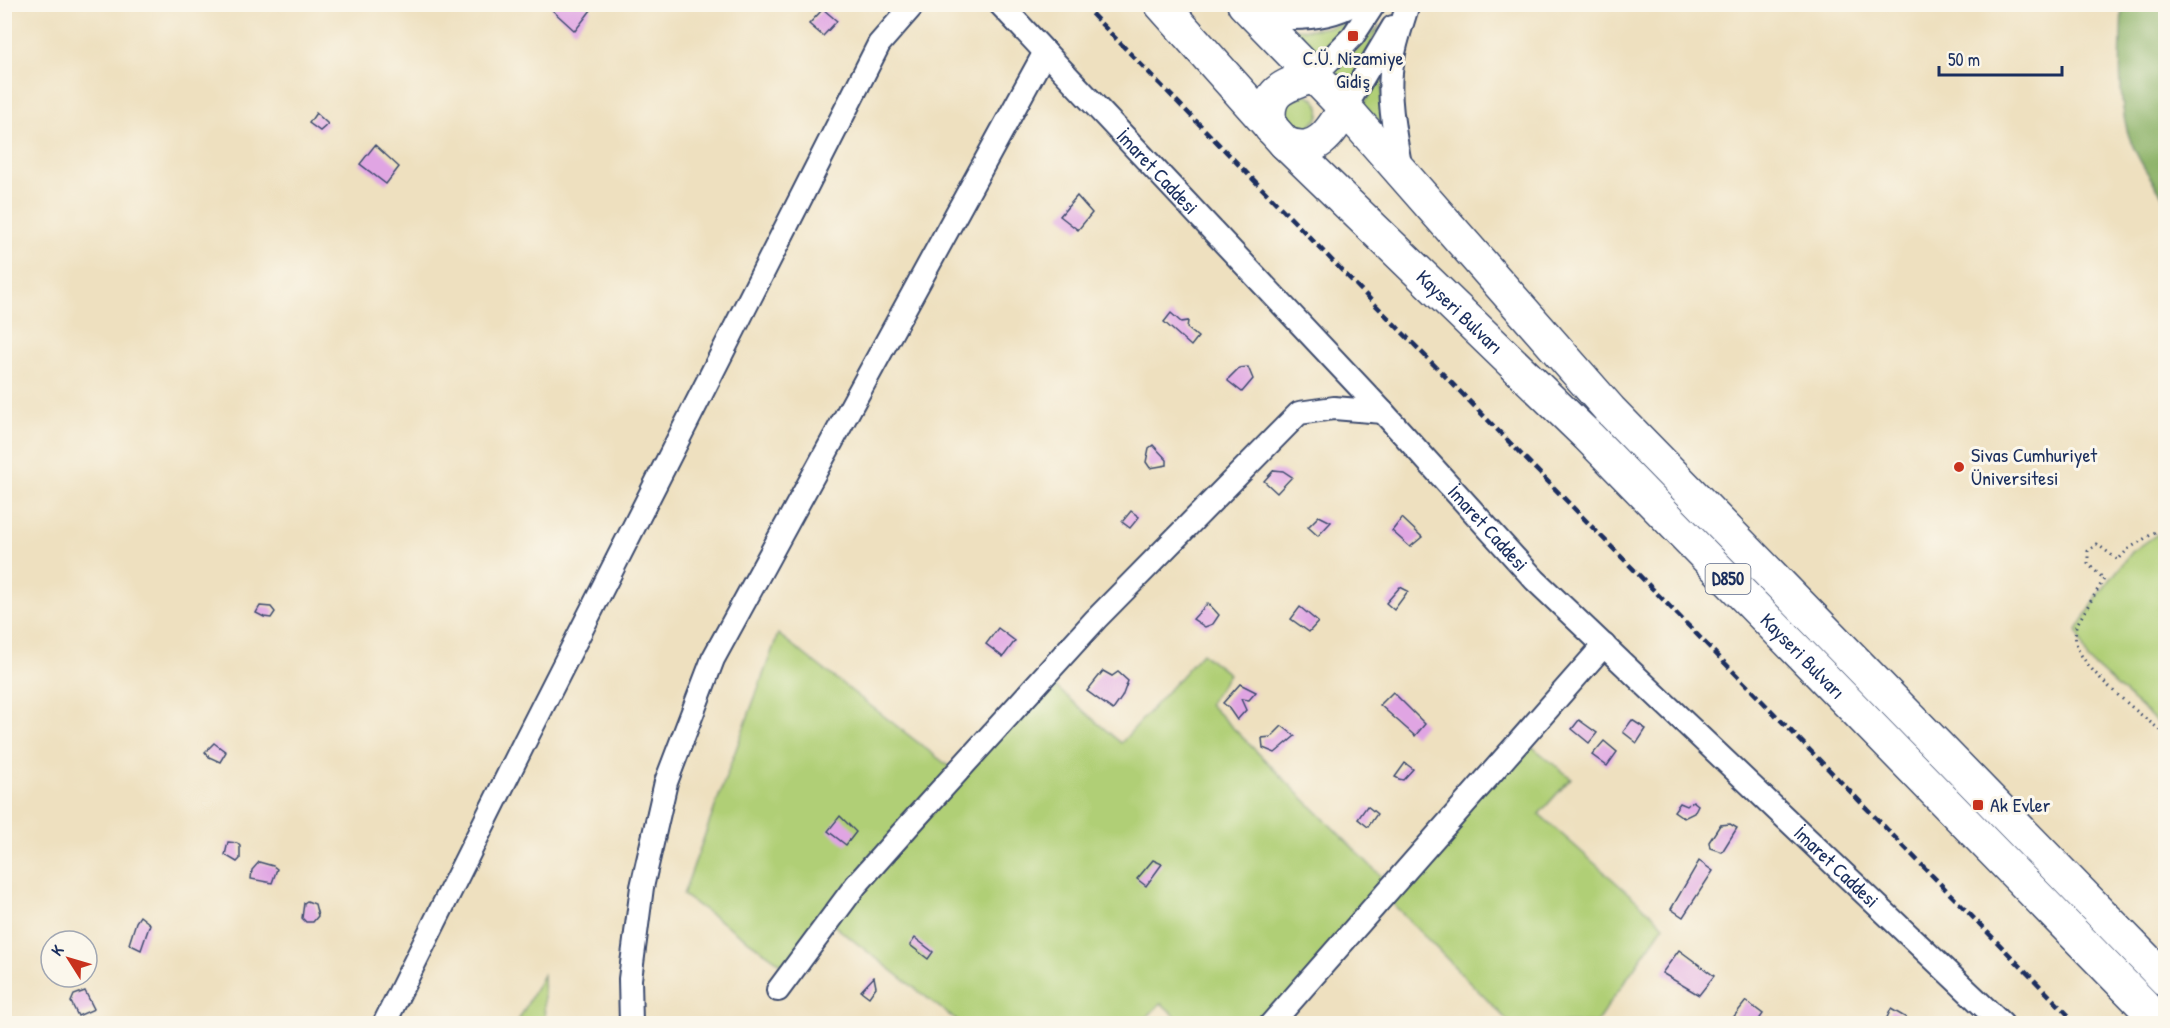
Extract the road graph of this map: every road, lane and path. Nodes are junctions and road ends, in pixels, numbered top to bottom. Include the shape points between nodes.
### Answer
1 (914, 4) edge
2 (1000, 4) edge
3 (1161, 4) edge
4 (1354, 4) edge
5 (1374, 4) edge
6 (1408, 4) edge
7 (1249, 10) edge
8 (1045, 52) junction
9 (1314, 76) junction
10 (1345, 108) junction
11 (1278, 135) junction
12 (1401, 171) junction
13 (1383, 412) junction
14 (2166, 529) edge
15 (1604, 645) junction
16 (2166, 735) edge
17 (2166, 980) edge
18 (778, 990) dead end
19 (384, 1023) edge
20 (631, 1023) edge
21 (1271, 1023) edge
22 (2002, 1023) edge
23 (2162, 1023) edge

1 - 19 street via 879,44
2 - 8 street, İmaret Caddesi
3 - 11 highway, Kayseri Bulvarı
4 - 7 street via 1334,12 1286,20
5 - 9 street via 1353,36
6 - 10 street
6 - 12 street via 1391,72
7 - 9 highway
8 - 13 street, İmaret Caddesi
8 - 20 street via 713,659 666,782 642,887 630,979
9 - 10 highway
9 - 11 highway via 1290,82 1273,97 1269,112
10 - 11 highway via 1332,129 1315,145 1302,148
10 - 12 highway, Kayseri Bulvarı / D850
11 - 23 highway, Kayseri Bulvarı / D850 via 1588,436
12 - 17 highway, Kayseri Bulvarı / D850 via 1610,410
13 - 15 street, İmaret Caddesi via 1535,580
13 - 18 street via 1334,408 1299,413 1096,619 856,885
14 - 16 path via 2128,549 2118,560 2097,544 2088,551 2088,564 2104,579 2076,626 2075,635 2085,662
15 - 21 street
15 - 22 street, İmaret Caddesi

